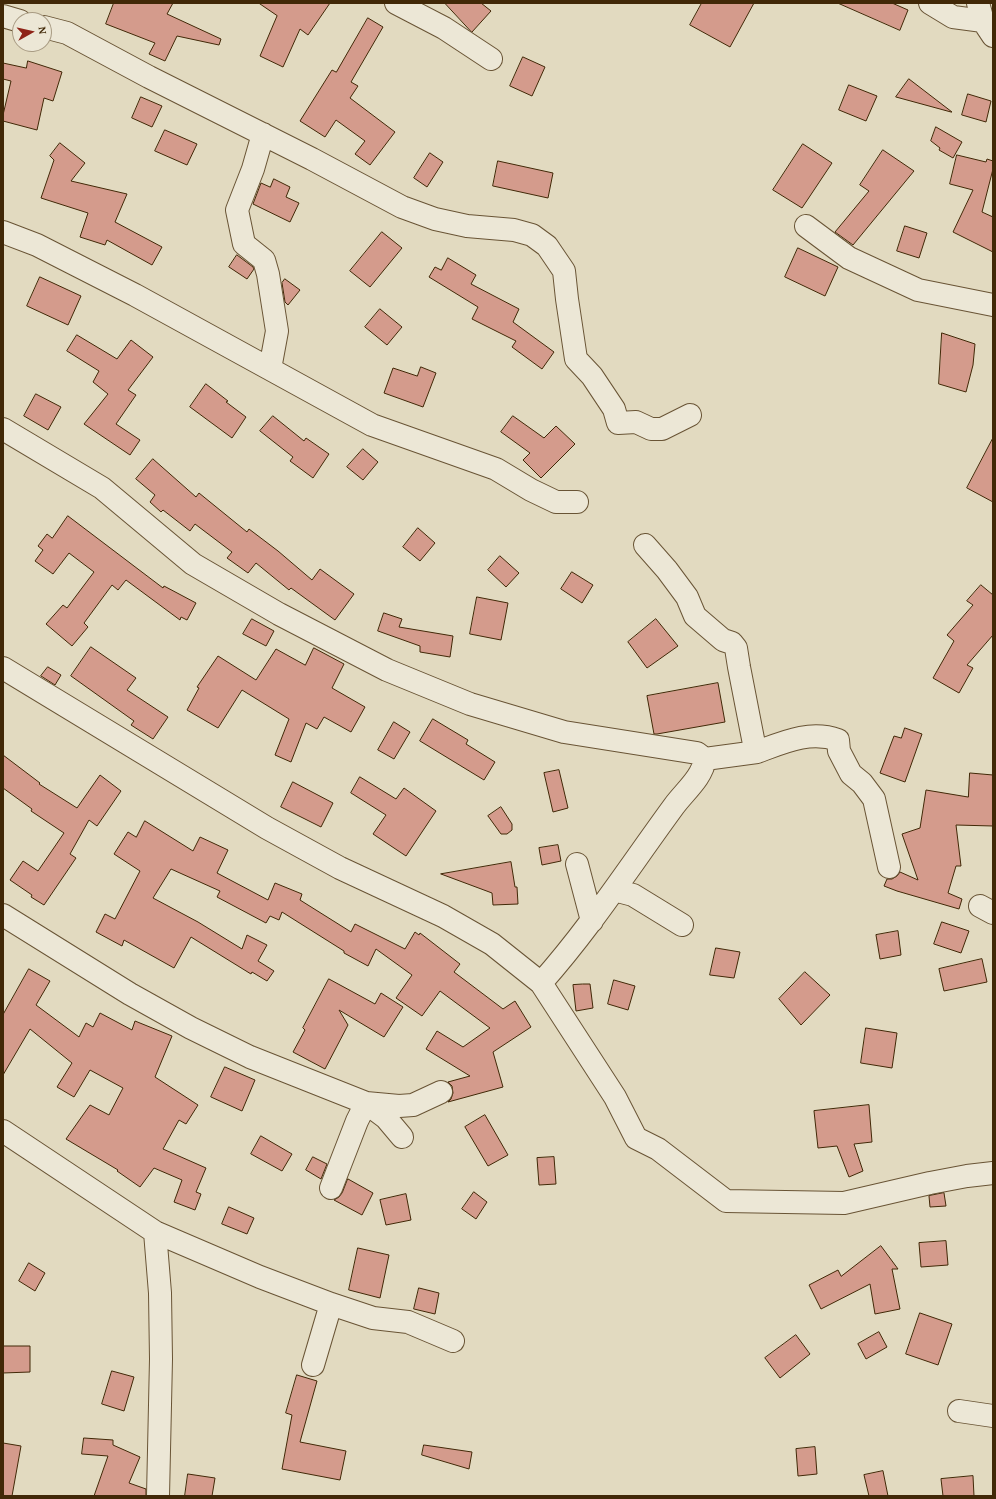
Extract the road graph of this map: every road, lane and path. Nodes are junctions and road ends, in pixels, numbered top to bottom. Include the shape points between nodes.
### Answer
1 (396, 3) edge
2 (930, 3) edge
3 (985, 20) edge
4 (52, 29) edge
5 (491, 59) dead end
6 (263, 134) junction
7 (806, 226) dead end
8 (3, 232) edge
9 (993, 305) edge
10 (270, 369) junction
11 (690, 415) dead end
12 (3, 429) edge
13 (577, 502) dead end
14 (645, 545) dead end
15 (3, 668) edge
16 (757, 752) junction
17 (705, 758) junction
18 (577, 864) dead end
19 (889, 867) dead end
20 (614, 890) junction
21 (3, 915) edge
22 (592, 921) junction
23 (682, 925) dead end
24 (541, 983) junction
25 (441, 1092) dead end
26 (366, 1103) junction
27 (3, 1131) edge
28 (402, 1137) dead end
29 (993, 1173) edge
30 (331, 1188) dead end
31 (155, 1232) junction
32 (331, 1304) junction
33 (453, 1341) dead end
34 (313, 1365) dead end
35 (959, 1411) dead end
36 (993, 1416) edge
37 (158, 1496) edge

1 - 5 street via 444,28
2 - 3 street via 953,18
4 - 6 street via 66,33
6 - 10 street via 253,170 236,210 244,244 264,260 268,274 277,331
6 - 11 street via 402,208 468,226 514,230 532,235 547,246 564,271 576,359 592,376 614,409 618,423 636,422 651,429 662,429
7 - 9 street via 849,258 918,290
8 - 10 street via 37,245 135,294
10 - 13 street via 372,424 496,469 556,502
12 - 17 street via 102,488 193,564 278,614 386,670 470,704 564,732 697,753
14 - 16 street via 687,597 695,616 736,648
15 - 24 street via 267,828 340,868 443,916 492,944
16 - 17 street
16 - 19 street via 803,737 838,740 839,751 851,774 862,783 874,799
17 - 20 street via 697,778 674,805
18 - 22 street
20 - 22 street
20 - 23 street via 633,895
21 - 26 street via 130,994 191,1028 250,1057
22 - 24 street
24 - 29 street via 615,1097 636,1138 658,1149 726,1201 844,1203 930,1183
25 - 26 street via 413,1105
26 - 28 street via 386,1118
26 - 30 street
27 - 31 street
31 - 32 street
31 - 37 street via 160,1293 161,1358
32 - 33 street via 373,1318 408,1322
32 - 34 street
35 - 36 street

